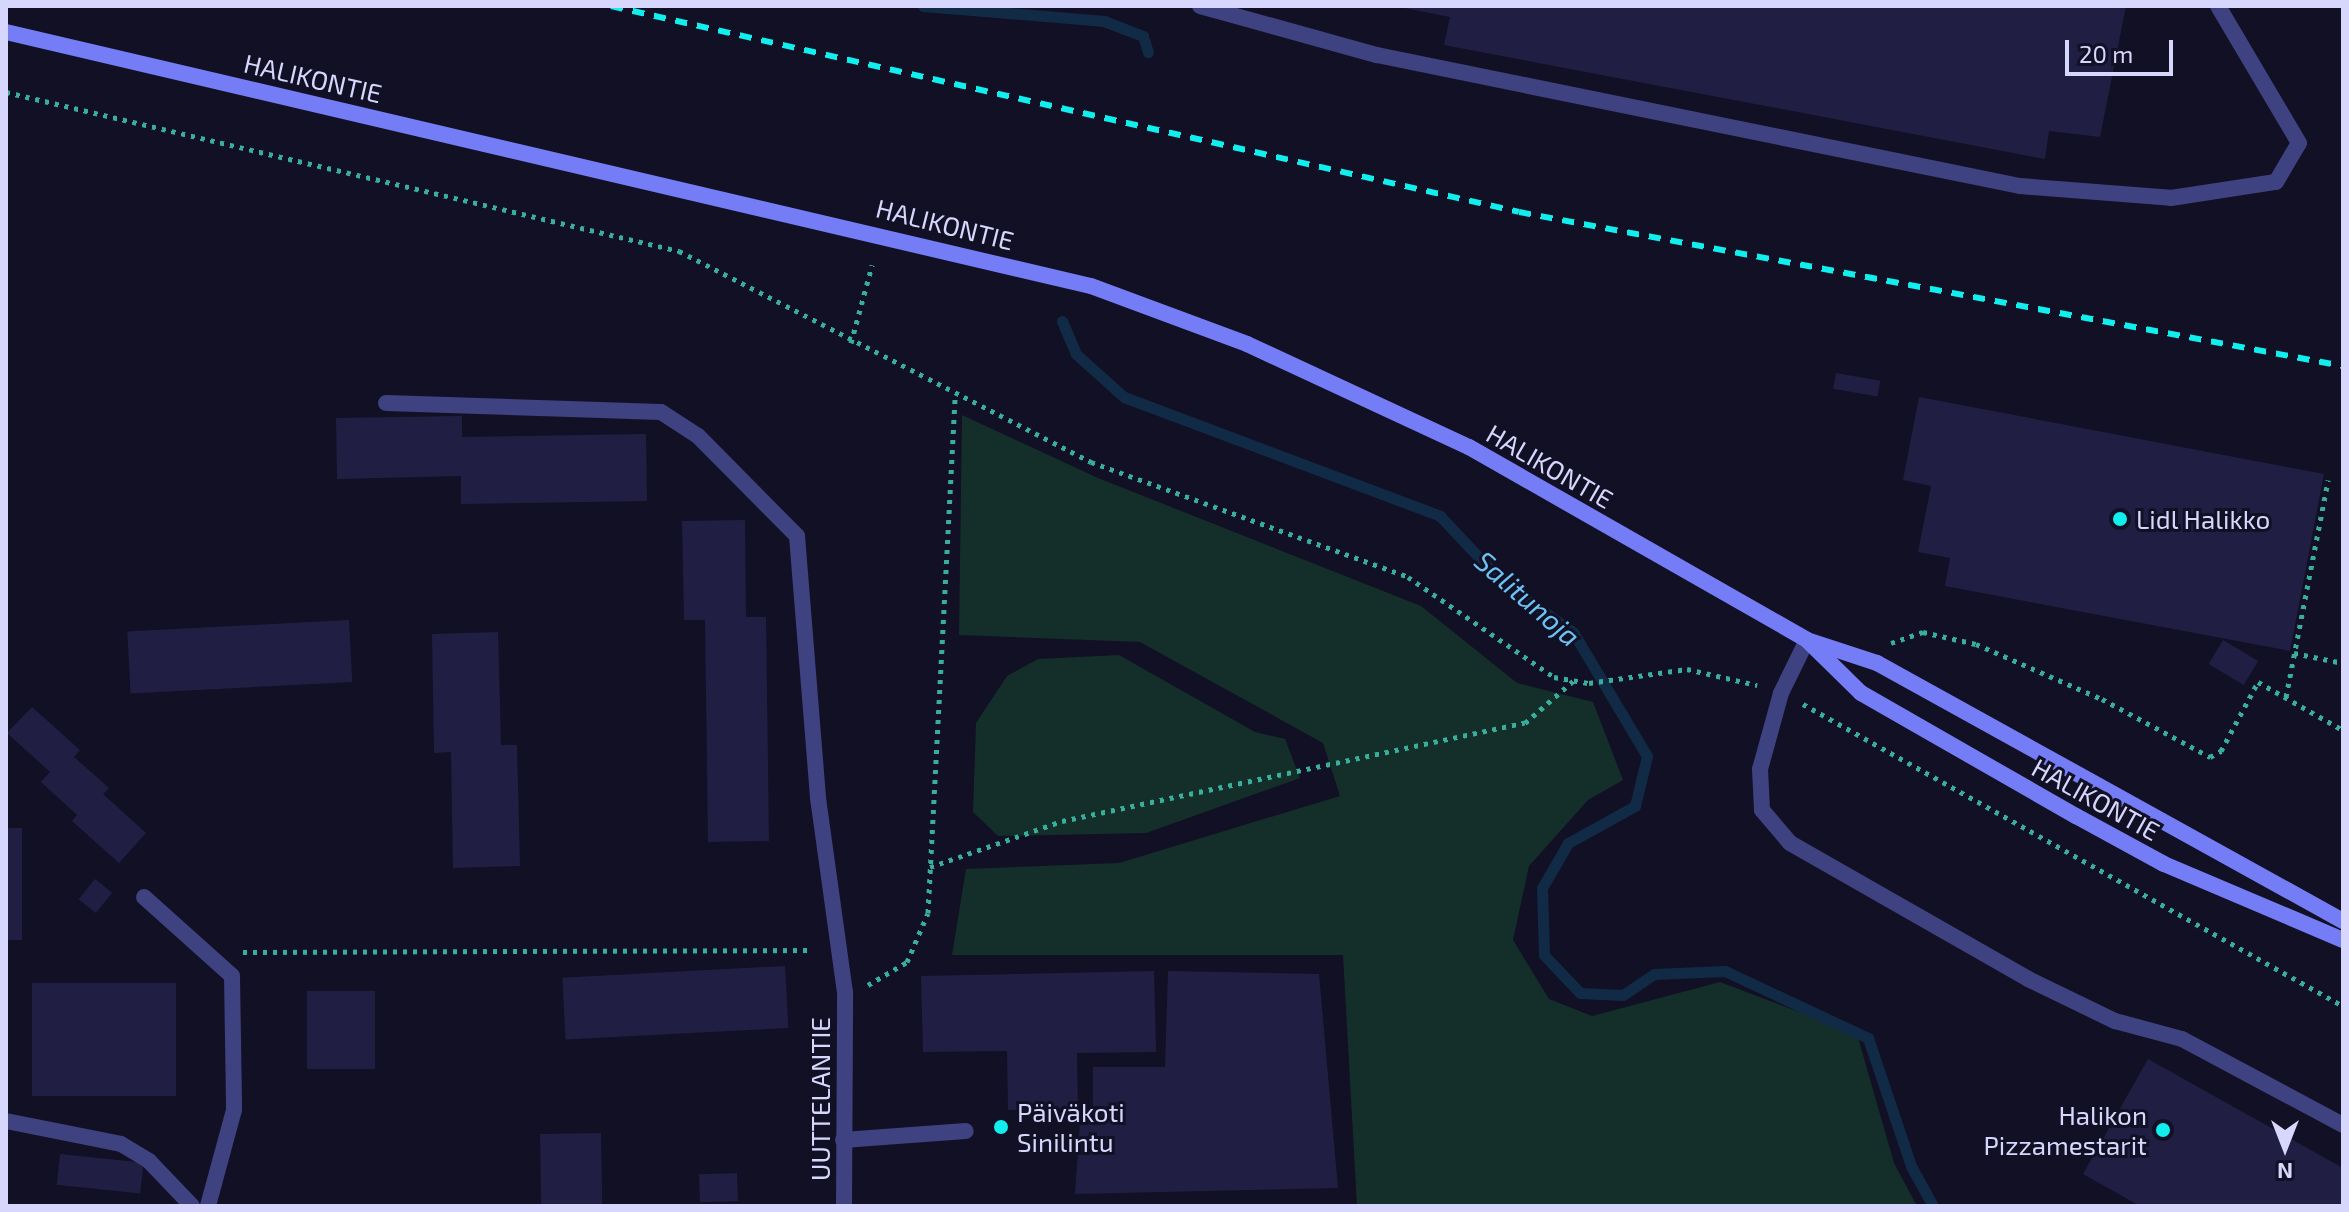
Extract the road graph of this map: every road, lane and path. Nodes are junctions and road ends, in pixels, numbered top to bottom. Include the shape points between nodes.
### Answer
1 (1200, 6) edge
2 (2218, 6) edge
3 (6, 32) edge
4 (6, 92) edge
5 (872, 265) dead end
6 (851, 343) junction
7 (955, 399) junction
8 (386, 403) dead end
9 (2328, 480) dead end
10 (1807, 640) junction
11 (2294, 653) junction
12 (1877, 663) junction
13 (2343, 663) edge
14 (1573, 680) junction
15 (1781, 693) junction
16 (1861, 693) junction
17 (2286, 697) junction
18 (1845, 725) junction
19 (2343, 730) edge
20 (930, 867) junction
21 (144, 897) dead end
22 (2343, 921) edge
23 (2343, 940) edge
24 (205, 947) junction
25 (821, 954) dead end
26 (845, 992) junction
27 (2343, 1006) edge
28 (6, 1121) edge
29 (2343, 1125) edge
30 (966, 1131) dead end
31 (843, 1140) junction
32 (192, 1206) edge
33 (208, 1206) edge
34 (844, 1206) edge

1 - 2 street via 1377,55 2004,183 2171,198 2276,182 2299,143
3 - 10 main road, HALIKONTIE via 1091,286 1377,400
4 - 6 path via 679,251
5 - 6 path
6 - 7 path
7 - 14 path via 1091,462 1408,577 1554,677
7 - 20 path
8 - 26 street, UUTTELANTIE via 661,412 698,436 797,536 818,798
9 - 11 path
10 - 12 main road, HALIKONTIE
10 - 15 street
10 - 16 main road, HALIKONTIE
11 - 13 path
11 - 17 path
12 - 17 path via 1904,634 1944,634 2056,677 2210,757 2221,751 2258,682
12 - 22 main road, HALIKONTIE
14 - 15 path via 1626,680 1663,670 1716,671
14 - 20 path via 1525,723 1062,821
15 - 18 path
15 - 29 street via 1760,769 1762,810 1790,843 2028,979 2115,1021 2182,1039
16 - 18 path
16 - 23 main road, HALIKONTIE via 2164,864
17 - 19 path
18 - 27 path
20 - 26 path via 928,913 907,962
21 - 24 street
24 - 25 path via 807,947
24 - 33 street via 232,976 234,1110
26 - 31 street, UUTTELANTIE
28 - 32 street via 121,1144 149,1161
30 - 31 street
31 - 34 street, UUTTELANTIE

